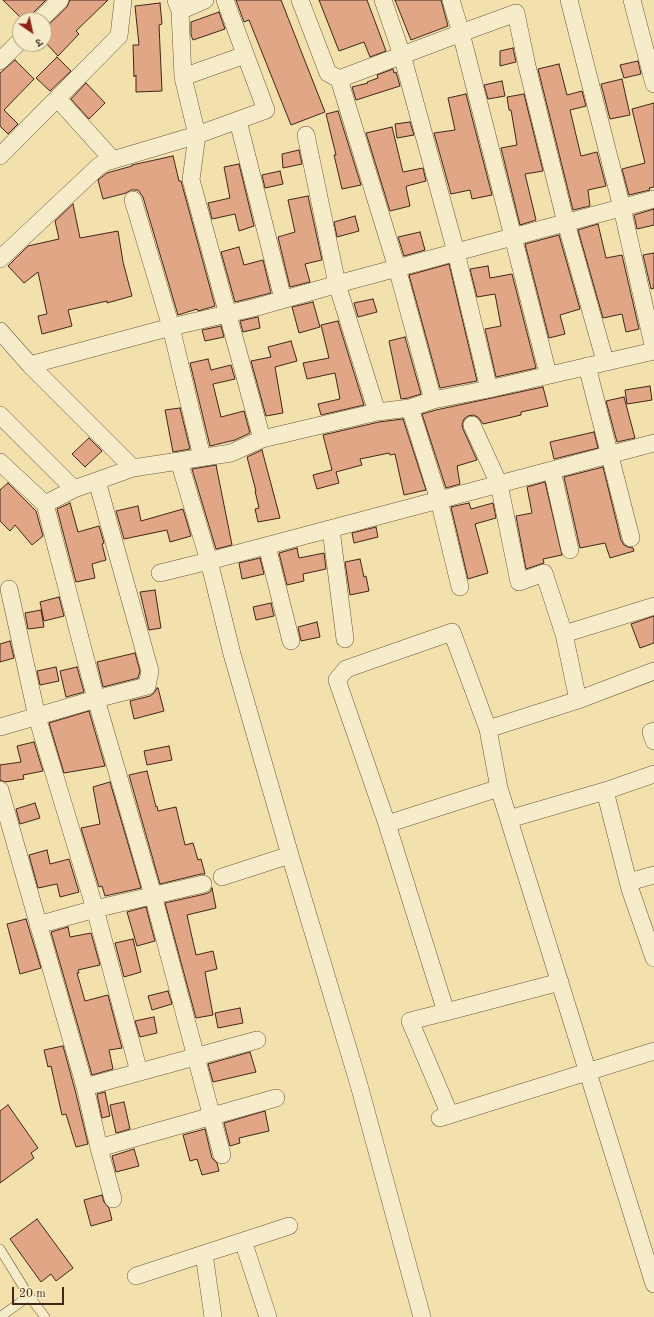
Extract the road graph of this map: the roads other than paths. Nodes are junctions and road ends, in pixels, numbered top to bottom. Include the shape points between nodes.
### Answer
1 (60, 0) edge
2 (123, 0) edge
3 (205, 0) edge
4 (225, 0) edge
5 (300, 0) edge
6 (383, 0) edge
7 (451, 0) edge
8 (569, 0) edge
9 (632, 0) edge
10 (178, 6) edge
11 (48, 12) edge
12 (461, 33) junction
13 (12, 49) edge
14 (245, 55) junction
15 (402, 55) junction
16 (0, 61) edge
17 (183, 77) junction
18 (339, 79) junction
19 (654, 84) edge
20 (57, 98) junction
21 (238, 121) junction
22 (198, 135) junction
23 (306, 135) dead end
24 (0, 156) edge
25 (112, 159) junction
26 (133, 200) dead end
27 (654, 200) edge
28 (622, 208) junction
29 (566, 223) junction
30 (512, 237) junction
31 (456, 252) junction
32 (0, 259) edge
33 (397, 268) junction
34 (338, 284) junction
35 (283, 299) junction
36 (227, 314) junction
37 (171, 327) junction
38 (0, 331) edge
39 (654, 350) edge
40 (605, 361) junction
41 (30, 365) junction
42 (587, 366) junction
43 (548, 374) junction
44 (489, 389) junction
45 (433, 400) junction
46 (410, 408) junction
47 (377, 412) junction
48 (0, 415) edge
49 (472, 425) dead end
50 (262, 439) junction
51 (654, 443) edge
52 (609, 455) junction
53 (202, 457) junction
54 (179, 461) junction
55 (0, 462) edge
56 (133, 468) junction
57 (552, 470) junction
58 (97, 481) junction
59 (499, 484) junction
60 (74, 489) junction
61 (439, 500) junction
62 (45, 504) junction
63 (331, 529) junction
64 (631, 538) dead end
65 (267, 546) junction
66 (570, 550) dead end
67 (209, 561) junction
68 (160, 573) dead end
69 (460, 587) dead end
70 (9, 589) dead end
71 (654, 606) edge
72 (564, 634) junction
73 (345, 639) dead end
74 (291, 641) dead end
75 (654, 671) edge
76 (96, 698) junction
77 (578, 700) junction
78 (37, 717) junction
79 (0, 727) edge
80 (488, 729) junction
81 (654, 731) edge
82 (654, 741) edge
83 (654, 774) edge
84 (499, 788) junction
85 (0, 790) edge
86 (606, 791) junction
87 (509, 819) junction
88 (387, 824) junction
89 (290, 855) junction
90 (654, 874) edge
91 (222, 877) dead end
92 (629, 882) junction
93 (203, 884) dead end
94 (154, 895) junction
95 (95, 909) junction
96 (38, 924) junction
97 (654, 958) edge
98 (560, 982) junction
99 (446, 1012) junction
100 (256, 1040) dead end
101 (654, 1051) edge
102 (196, 1056) junction
103 (139, 1072) junction
104 (587, 1072) junction
105 (85, 1087) junction
106 (276, 1098) dead end
107 (212, 1116) junction
108 (99, 1148) junction
109 (222, 1155) dead end
110 (113, 1199) dead end
111 (289, 1226) dead end
112 (243, 1241) junction
113 (0, 1249) edge
114 (204, 1254) junction
115 (136, 1276) dead end
116 (654, 1284) edge
117 (29, 1296) junction
118 (0, 1317) edge
119 (45, 1317) edge
120 (213, 1317) edge
121 (268, 1317) edge
122 (422, 1317) edge

1 - 11 street
2 - 20 street via 119,36
3 - 10 street
4 - 14 street
5 - 18 street via 328,73
6 - 15 street
7 - 12 street
8 - 28 street
9 - 19 street
10 - 17 street
12 - 15 street
12 - 29 street via 516,14
12 - 30 street
13 - 16 street
14 - 17 street
14 - 21 street via 266,110
15 - 18 street
15 - 31 street
17 - 22 street
18 - 33 street
20 - 24 street
20 - 25 street
21 - 22 street
21 - 35 street
22 - 25 street
22 - 36 street via 191,180
23 - 34 street
25 - 32 street via 99,166
26 - 37 street
27 - 28 street
28 - 29 street
28 - 39 street
29 - 30 street
29 - 40 street
30 - 31 street
30 - 43 street
31 - 33 street
31 - 44 street
33 - 34 street
33 - 45 street
34 - 35 street
34 - 47 street
35 - 36 street
36 - 37 street
36 - 50 street
37 - 41 street
37 - 53 street
38 - 41 street
39 - 40 street
40 - 42 street
41 - 56 street
42 - 43 street
42 - 52 street
43 - 44 street
44 - 45 street
45 - 46 street
46 - 47 street
46 - 61 street
47 - 50 street
48 - 60 street
49 - 59 street
50 - 53 street via 232,453
51 - 52 street
52 - 57 street
52 - 64 street
53 - 54 street
54 - 56 street
54 - 67 street
55 - 62 street
56 - 58 street
57 - 59 street
57 - 66 street
58 - 60 street
58 - 76 street via 150,671 148,686
59 - 61 street
59 - 72 street via 519,582 544,573
60 - 62 street
61 - 63 street
61 - 69 street
62 - 76 street
63 - 65 street
63 - 73 street
65 - 67 street
65 - 74 street
67 - 68 street
67 - 89 street via 232,654
70 - 78 street
71 - 72 street
72 - 77 street
75 - 77 street
76 - 78 street
76 - 94 street
77 - 80 street
78 - 79 street
78 - 95 street
80 - 84 street
80 - 88 street via 452,632 346,669 337,680
81 - 82 street via 651,732
83 - 86 street
84 - 87 street
84 - 88 street
85 - 96 street
86 - 87 street
86 - 92 street
87 - 98 street
88 - 99 street
89 - 91 street
89 - 122 street via 360,1085
90 - 92 street
92 - 97 street
93 - 94 street
94 - 95 street
94 - 102 street
95 - 96 street
95 - 103 street
96 - 105 street
98 - 99 street
98 - 104 street
99 - 104 street via 410,1022 444,1116
100 - 102 street
101 - 104 street
102 - 103 street
102 - 107 street
103 - 105 street
104 - 116 street
105 - 108 street
106 - 107 street
107 - 108 street
107 - 109 street
108 - 110 street
111 - 112 street
112 - 114 street
112 - 121 street
113 - 117 lane
114 - 115 street
114 - 120 street
117 - 118 lane
117 - 119 lane

